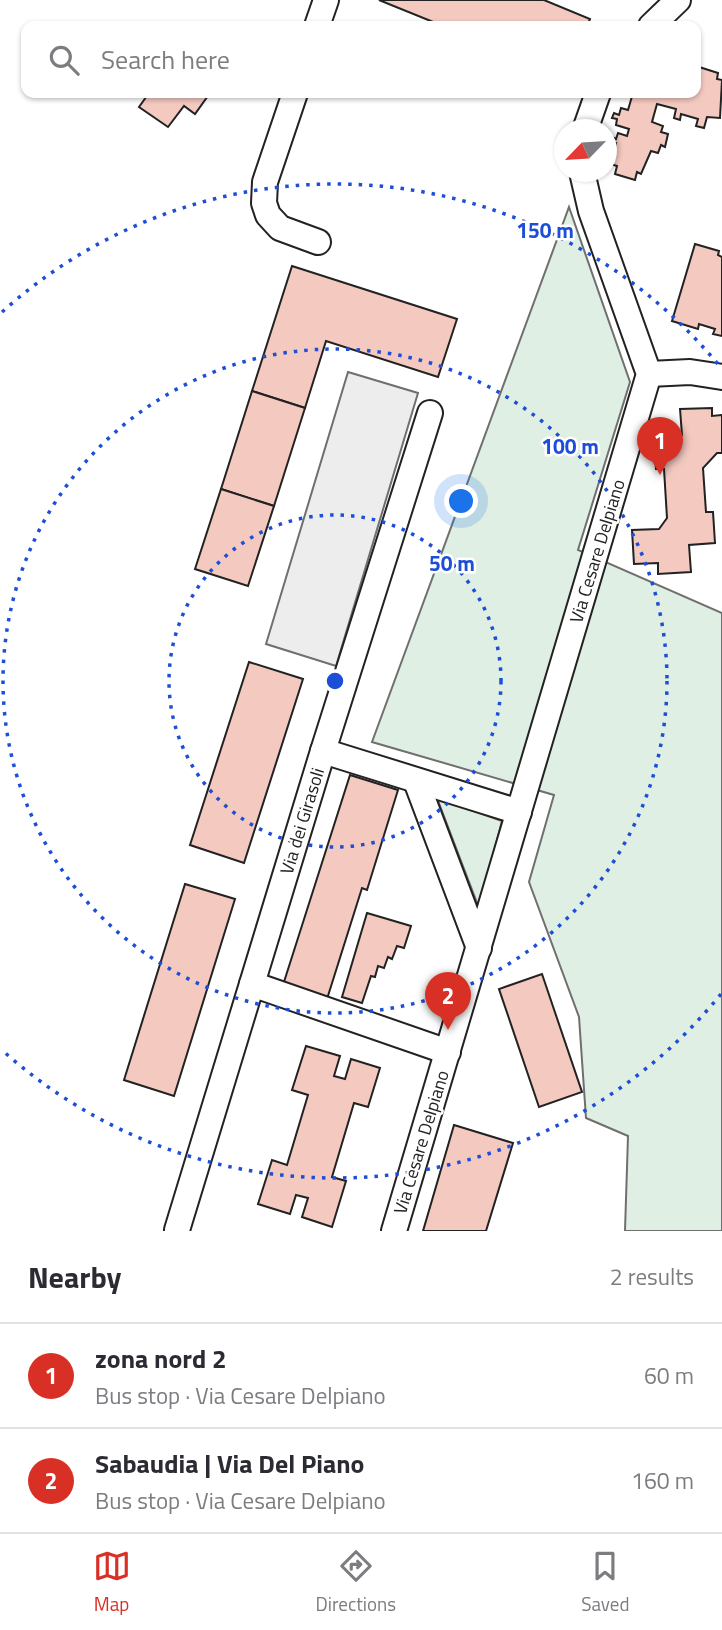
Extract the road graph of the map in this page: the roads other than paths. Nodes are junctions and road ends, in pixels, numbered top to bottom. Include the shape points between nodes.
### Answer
1 (326, 0) edge
2 (678, 0) edge
3 (319, 21) edge
4 (657, 21) edge
5 (293, 98) edge
6 (596, 98) edge
7 (588, 119) edge
8 (584, 182) edge
9 (318, 242) dead end
10 (649, 374) junction
11 (722, 377) edge
12 (430, 412) dead end
13 (323, 751) junction
14 (416, 781) junction
15 (519, 813) junction
16 (479, 948) junction
17 (252, 984) junction
18 (448, 1052) junction
19 (177, 1230) edge
20 (394, 1231) edge

1 - 3 street
2 - 4 street
5 - 9 street via 265,182 264,203 280,228
6 - 7 street
8 - 10 street
10 - 11 street via 690,372
10 - 15 street, Via Cesare Delpiano
12 - 13 street, Via dei Girasoli
13 - 14 street
13 - 17 street, Via dei Girasoli
14 - 15 street
14 - 16 street
15 - 16 street, Via Cesare Delpiano
16 - 18 street, Via Cesare Delpiano
17 - 18 street, Via Cesare Delpiano
17 - 19 street, Via dei Girasoli
18 - 20 street, Via Cesare Delpiano

